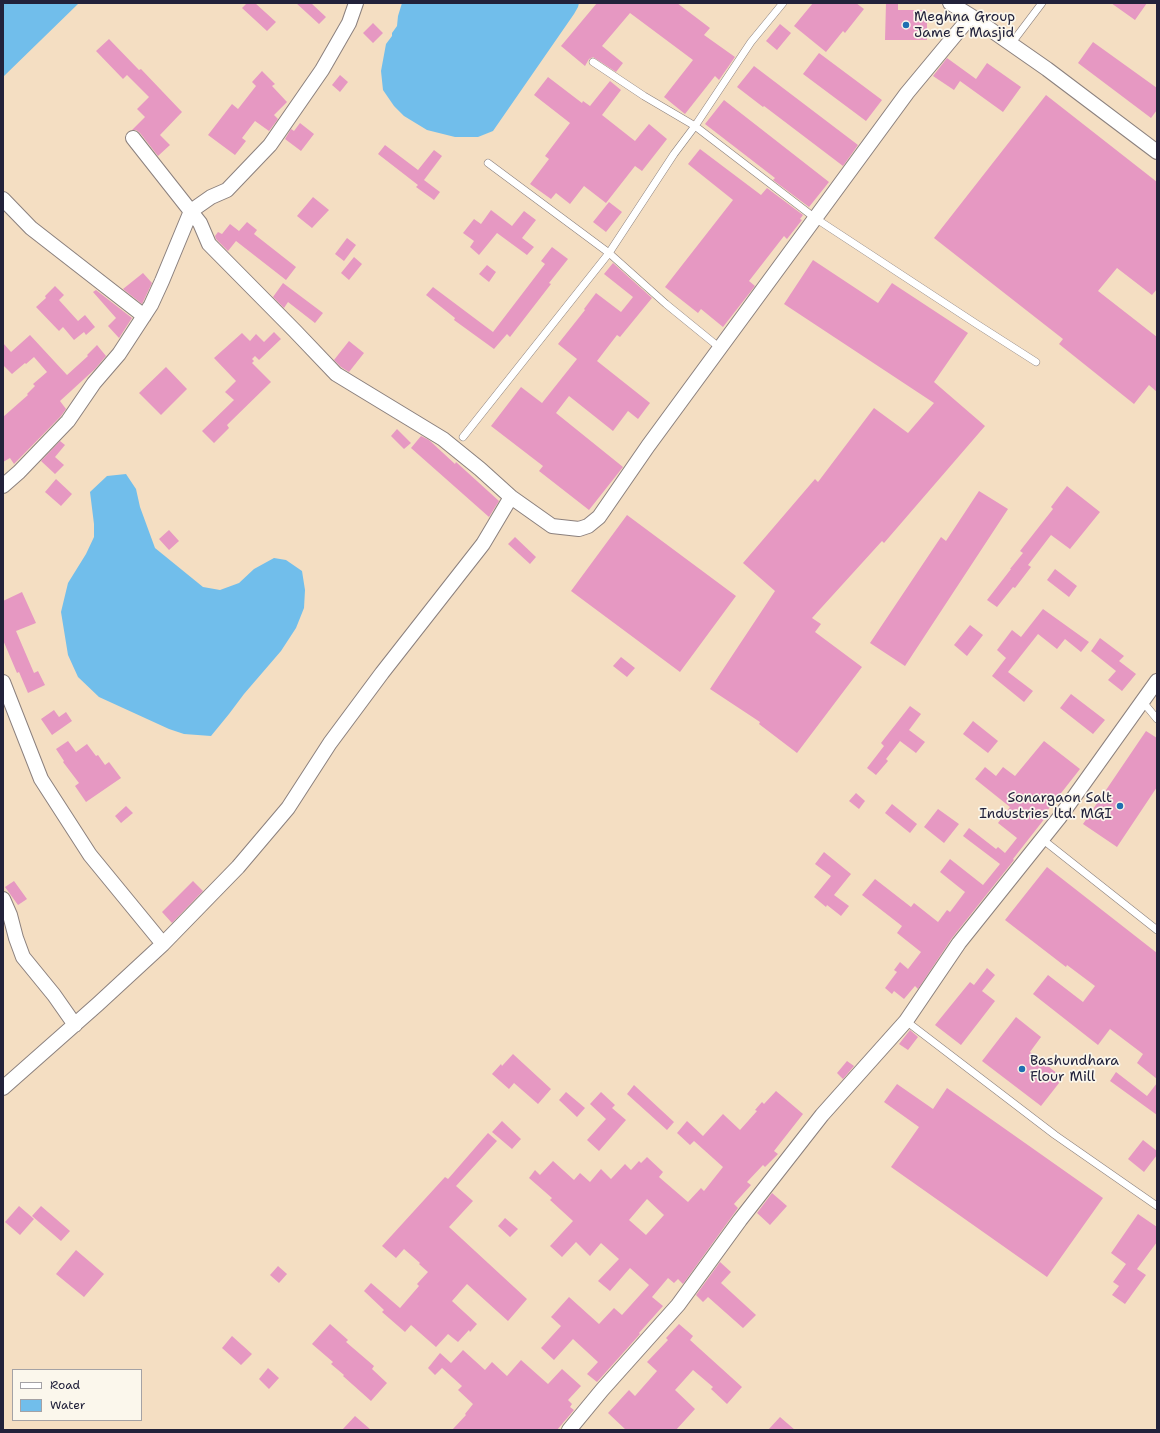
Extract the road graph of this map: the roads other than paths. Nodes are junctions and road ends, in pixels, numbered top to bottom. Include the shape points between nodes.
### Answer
1 (356, 3) edge
2 (783, 3) edge
3 (950, 3) edge
4 (1042, 3) edge
5 (971, 16) junction
6 (1011, 44) junction
7 (593, 62) dead end
8 (695, 126) junction
9 (133, 138) dead end
10 (1157, 152) edge
11 (488, 163) dead end
12 (3, 199) edge
13 (190, 211) junction
14 (815, 218) junction
15 (609, 253) junction
16 (144, 316) junction
17 (720, 348) junction
18 (1036, 362) dead end
19 (463, 437) dead end
20 (3, 486) edge
21 (511, 496) junction
22 (1157, 681) edge
23 (3, 682) edge
24 (1142, 702) junction
25 (1157, 719) edge
26 (1042, 839) junction
27 (3, 899) edge
28 (1157, 930) edge
29 (163, 944) junction
30 (906, 1021) junction
31 (75, 1025) junction
32 (3, 1088) edge
33 (1157, 1206) edge
34 (569, 1430) edge

1 - 13 street via 349,22 322,70 270,145 227,190
2 - 8 lane via 751,42
3 - 5 street
4 - 6 lane
5 - 6 street
5 - 14 street via 907,93
6 - 10 street
7 - 8 lane
8 - 14 lane
8 - 15 lane
9 - 13 street
11 - 15 lane
12 - 16 street via 31,228
13 - 16 street via 162,281
13 - 21 street via 200,223 209,244 336,374 443,439
14 - 17 street
14 - 18 lane
15 - 17 lane
15 - 19 lane
16 - 20 street via 119,354 94,383 68,421
17 - 21 street via 599,517 588,526 579,529 552,526
21 - 29 street via 483,544 335,736 288,808 238,867
22 - 24 street
23 - 29 street via 41,779 90,855
24 - 25 lane
24 - 26 street
26 - 28 lane
26 - 30 street via 959,944
27 - 31 street via 24,957
29 - 31 street
30 - 33 lane via 1055,1134
30 - 34 street via 822,1114 678,1305
31 - 32 street

